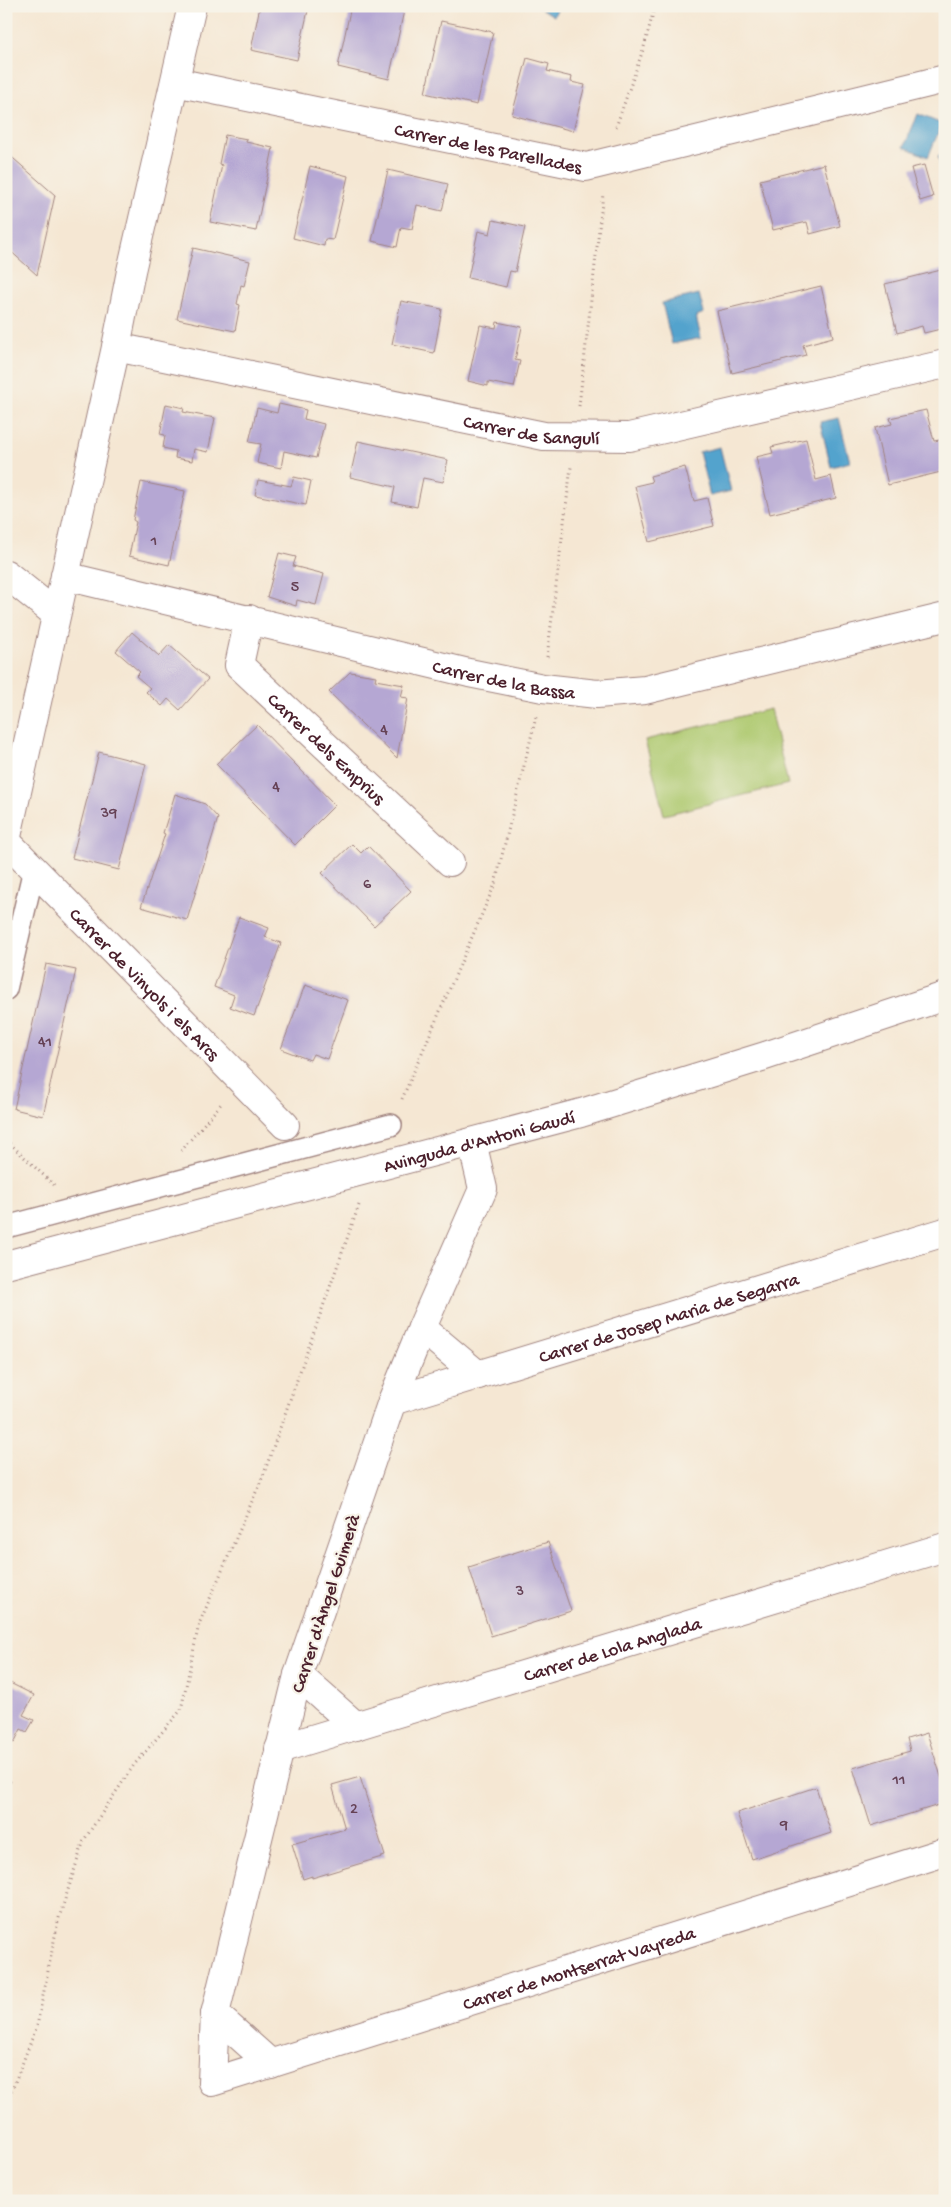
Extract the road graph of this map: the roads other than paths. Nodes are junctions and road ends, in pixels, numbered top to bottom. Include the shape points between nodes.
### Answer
1 (192, 6) edge
2 (945, 79) edge
3 (175, 82) junction
4 (116, 347) junction
5 (945, 364) edge
6 (6, 574) edge
7 (65, 576) junction
8 (56, 614) junction
9 (945, 617) edge
10 (249, 619) junction
11 (6, 841) edge
12 (450, 862) dead end
13 (34, 869) junction
14 (6, 989) edge
15 (945, 996) edge
16 (285, 1125) dead end
17 (391, 1125) road end
18 (472, 1142) junction
19 (6, 1227) edge
20 (945, 1232) edge
21 (6, 1265) edge
22 (422, 1328) junction
23 (478, 1375) junction
24 (392, 1401) junction
25 (945, 1546) edge
26 (298, 1676) junction
27 (356, 1726) junction
28 (279, 1749) junction
29 (945, 1852) edge
30 (215, 2014) junction
31 (271, 2064) junction
32 (212, 2082) joint

1 - 3 street
2 - 3 street, Carrer de les Parellades via 586,167
3 - 4 street
4 - 5 street, Carrer de Sangulí via 544,436 575,437 630,437
4 - 7 street
6 - 8 street
7 - 8 street
7 - 10 street, Carrer de la Bassa
8 - 11 street
9 - 10 street, Carrer de la Bassa via 645,690 597,694 543,688 469,673
10 - 12 street, Carrer dels Emprius via 239,664
11 - 13 street, Carrer de Vinyols i els Arcs
13 - 14 street
13 - 16 street, Carrer de Vinyols i els Arcs
15 - 18 street, Avinguda d'Antoni Gaudí via 738,1065
17 - 19 street
18 - 21 street, Avinguda d'Antoni Gaudí
18 - 22 street, Carrer d'Àngel Guimerà via 483,1189
20 - 23 street, Carrer de Josep Maria de Segarra
22 - 23 street
22 - 24 street, Carrer d'Àngel Guimerà
23 - 24 street, Carrer de Josep Maria de Segarra
24 - 26 street, Carrer d'Àngel Guimerà
25 - 27 street, Carrer de Lola Anglada
26 - 27 street
26 - 28 street, Carrer d'Àngel Guimerà
27 - 28 street, Carrer de Lola Anglada
28 - 30 street, Carrer d'Àngel Guimerà
29 - 31 street, Carrer de Montserrat Vayreda
30 - 31 street
30 - 32 street, Carrer d'Àngel Guimerà
31 - 32 street, Carrer de Montserrat Vayreda

